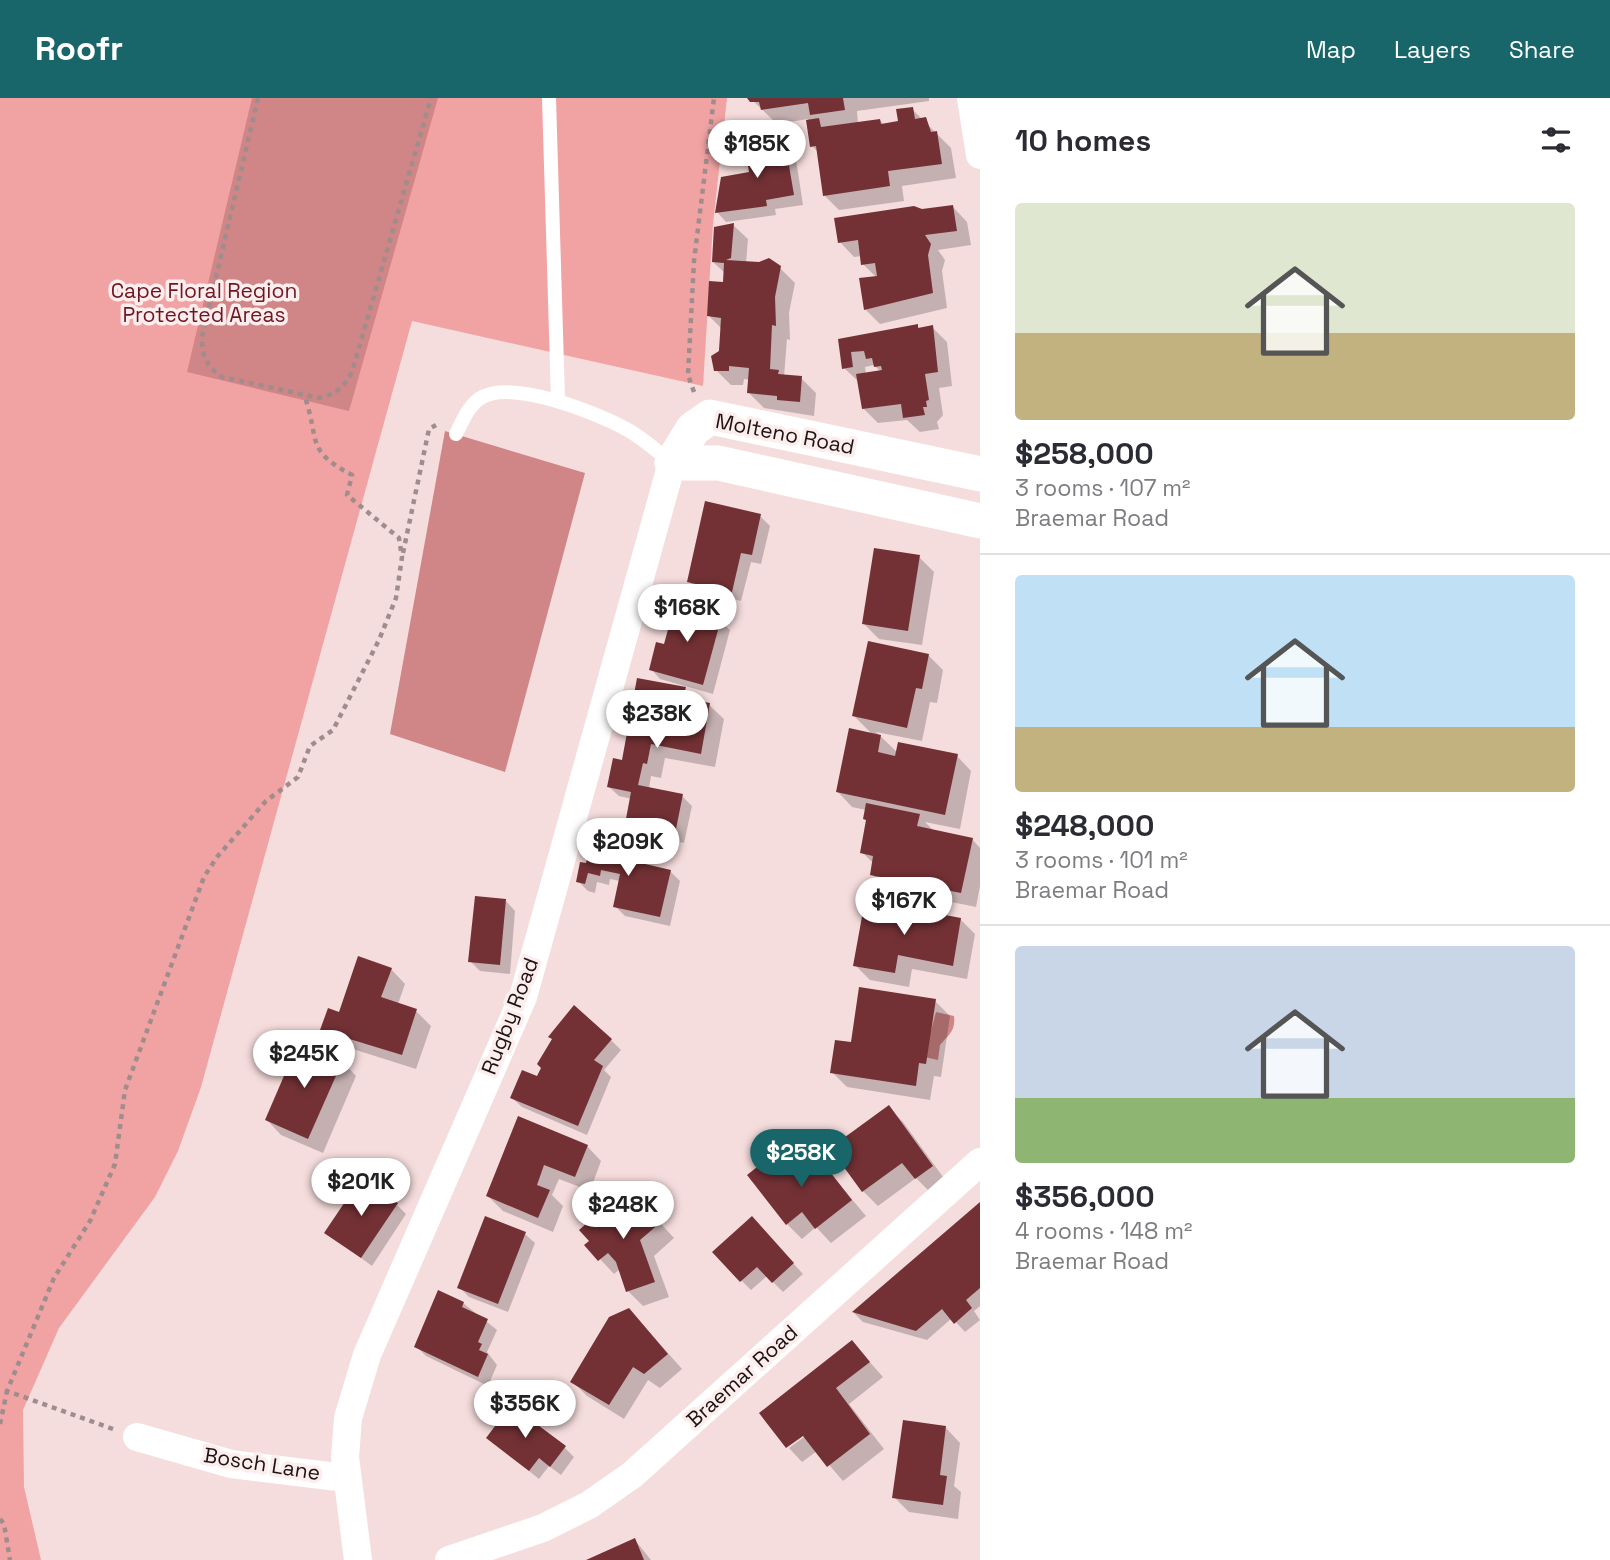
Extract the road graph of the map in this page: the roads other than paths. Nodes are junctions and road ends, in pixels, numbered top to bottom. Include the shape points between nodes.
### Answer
1 (548, 98) edge
2 (971, 98) edge
3 (980, 155) edge
4 (558, 400) junction
5 (768, 429) junction
6 (456, 434) road end
7 (894, 456) junction
8 (671, 463) junction
9 (757, 472) junction
10 (980, 474) edge
11 (882, 500) junction
12 (980, 522) edge
13 (980, 1163) edge
14 (137, 1437) road end
15 (346, 1478) junction
16 (473, 1555) edge
17 (358, 1560) edge
18 (449, 1560) edge

1 - 4 lane
2 - 3 street
4 - 6 lane via 505,392 481,397
4 - 8 lane via 630,431
5 - 7 street, Molteno Road
5 - 8 street, Molteno Road via 710,417 693,429
5 - 9 street
7 - 10 street, Molteno Road
7 - 11 street
8 - 9 street, Molteno Road via 718,463
8 - 15 street, Rugby Road via 523,997 367,1355 348,1418
9 - 11 street, Molteno Road
11 - 12 street, Molteno Road
13 - 16 street, Braemar Road via 632,1475 589,1505
14 - 15 street, Bosch Lane via 230,1464
15 - 17 street, Rugby Road
16 - 18 street, Braemar Road

